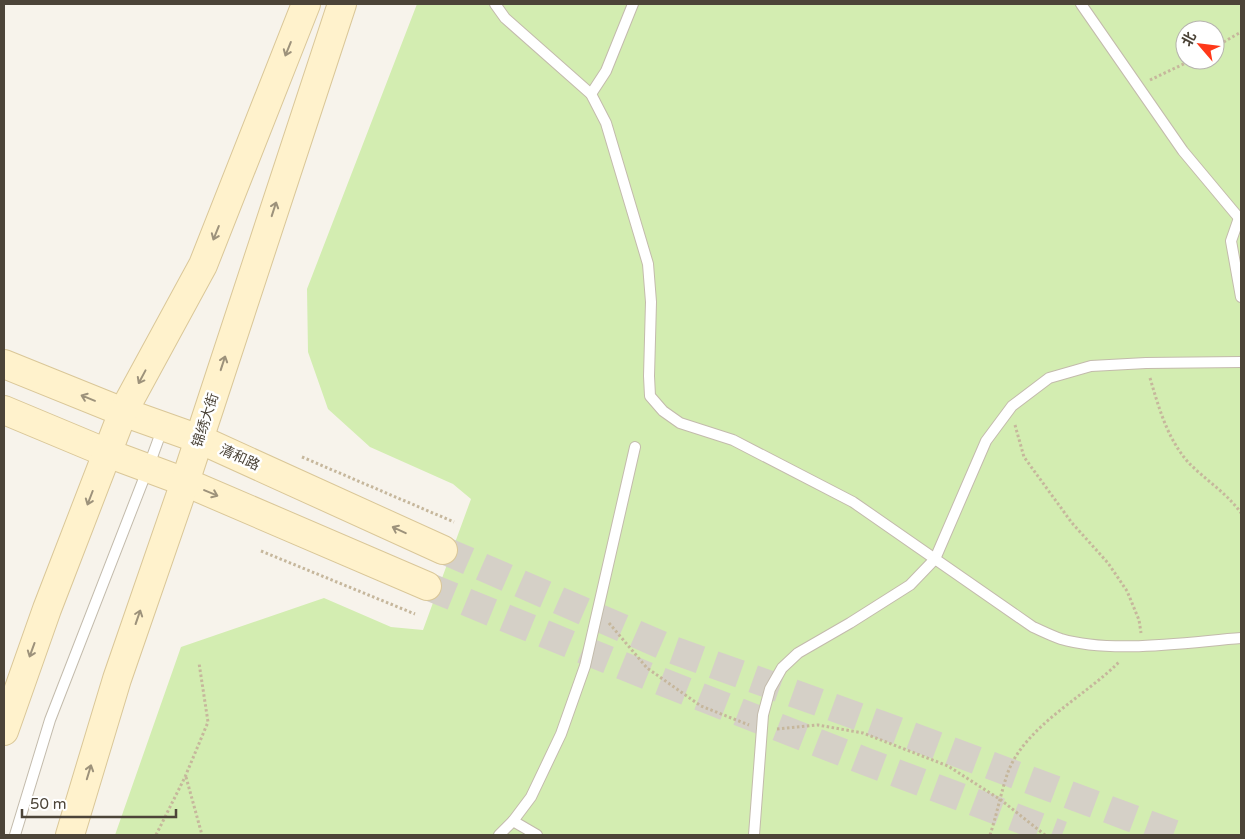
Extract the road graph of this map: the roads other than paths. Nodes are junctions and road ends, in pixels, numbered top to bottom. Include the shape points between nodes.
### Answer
1 (306, 4) edge
2 (495, 4) edge
3 (633, 4) edge
4 (1081, 4) edge
5 (342, 5) edge
6 (591, 94) junction
7 (1240, 218) edge
8 (1241, 297) edge
9 (1241, 362) edge
10 (4, 364) edge
11 (4, 410) edge
12 (123, 412) junction
13 (163, 426) junction
14 (199, 439) junction
15 (635, 447) dead end
16 (107, 453) junction
17 (148, 468) junction
18 (185, 482) junction
19 (443, 550) tunnel mouth
20 (935, 559) junction
21 (427, 586) tunnel mouth
22 (1241, 638) edge
23 (4, 731) edge
24 (512, 821) junction
25 (16, 835) edge
26 (70, 835) edge
27 (499, 835) edge
28 (537, 835) edge
29 (754, 835) edge

1 -> 12 main road via 203,265
2 - 6 lane via 505,18
3 - 6 lane via 606,71
4 - 7 lane via 1183,151
14 -> 5 main road, 锦绣大街
6 - 20 lane via 606,124 648,264 650,396 680,424 733,440 852,502
7 - 8 lane via 1231,241
9 - 20 lane via 1092,366 1050,378 1012,406 986,441
12 -> 10 main road, 清和路
11 - 16 main road
12 - 13 main road, 清和路
12 - 16 main road
13 - 14 main road, 清和路
13 - 17 lane
14 - 18 main road, 锦绣大街
19 -> 14 main road, 清和路
15 - 24 lane via 585,666 561,734 531,797
16 - 17 main road
16 -> 23 main road
17 - 18 main road
17 - 25 lane via 50,720
18 -> 21 main road
26 -> 18 main road, 锦绣大街 via 117,679
20 - 22 lane via 1033,627 1061,639 1136,646
20 - 29 lane via 910,585 798,654 782,668 770,689 763,715
24 - 27 lane
24 - 28 lane

